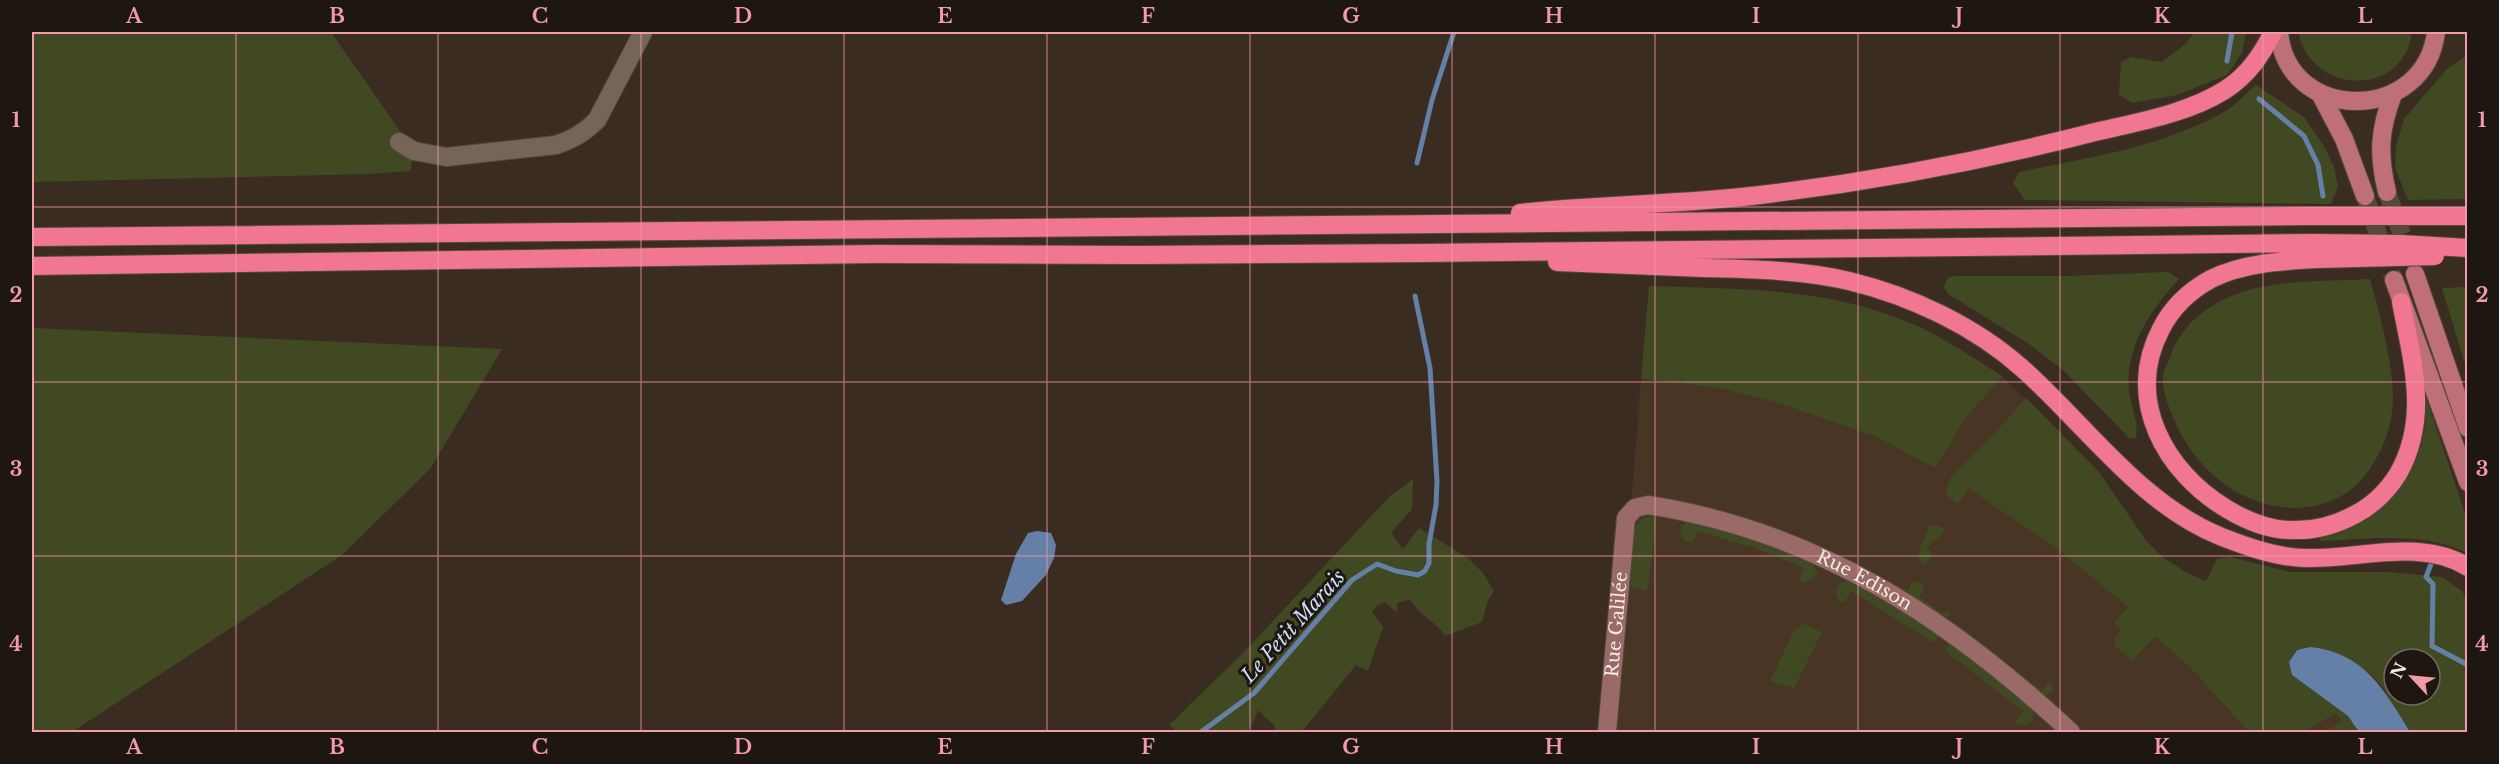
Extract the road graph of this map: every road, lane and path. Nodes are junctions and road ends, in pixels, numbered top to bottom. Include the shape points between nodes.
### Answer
1 (643, 32) edge
2 (2273, 32) edge
3 (2279, 32) edge
4 (2436, 32) edge
5 (2319, 93) junction
6 (2393, 94) junction
7 (399, 142) dead end
8 (2387, 192) tunnel mouth
9 (2365, 196) tunnel mouth
10 (2468, 216) edge
11 (1425, 224) junction
12 (32, 237) edge
13 (2468, 250) edge
14 (2315, 251) junction
15 (1423, 253) junction
16 (32, 266) edge
17 (2415, 274) tunnel mouth
18 (2394, 280) tunnel mouth
19 (2401, 302) junction
20 (2468, 428) edge
21 (2468, 482) edge
22 (1626, 518) joint
23 (2468, 567) edge
24 (1607, 732) edge
25 (2071, 732) edge

1 - 7 street via 597,120 573,139 556,145 446,157 414,151
2 - 11 highway via 2254,66 2223,91 2166,114 2040,146 1761,195 1551,210
3 - 5 main road via 2289,63
4 - 6 main road via 2422,69
5 - 6 main road via 2348,102
5 - 9 main road via 2344,139
6 - 8 main road via 2380,147
10 - 11 highway, bridge
11 - 12 highway
13 - 14 highway, bridge via 2400,244
14 - 15 highway
14 - 19 highway via 2213,278 2197,287 2182,298 2166,319 2148,362 2149,405 2171,460 2202,492 2244,519 2290,530 2326,527 2362,511 2394,480 2412,444 2417,410
15 - 16 highway via 875,254
15 - 23 highway via 1752,269 1848,280 1930,310 1994,347 2045,390 2142,485 2218,536 2276,555 2305,558 2415,552 2445,555
17 - 20 main road
18 - 19 main road
19 - 21 main road
22 - 24 street, Rue Galilée
22 - 25 street, Rue Edison via 1635,508 1648,505 1674,509 1767,534 1837,563 1891,592 1950,632

